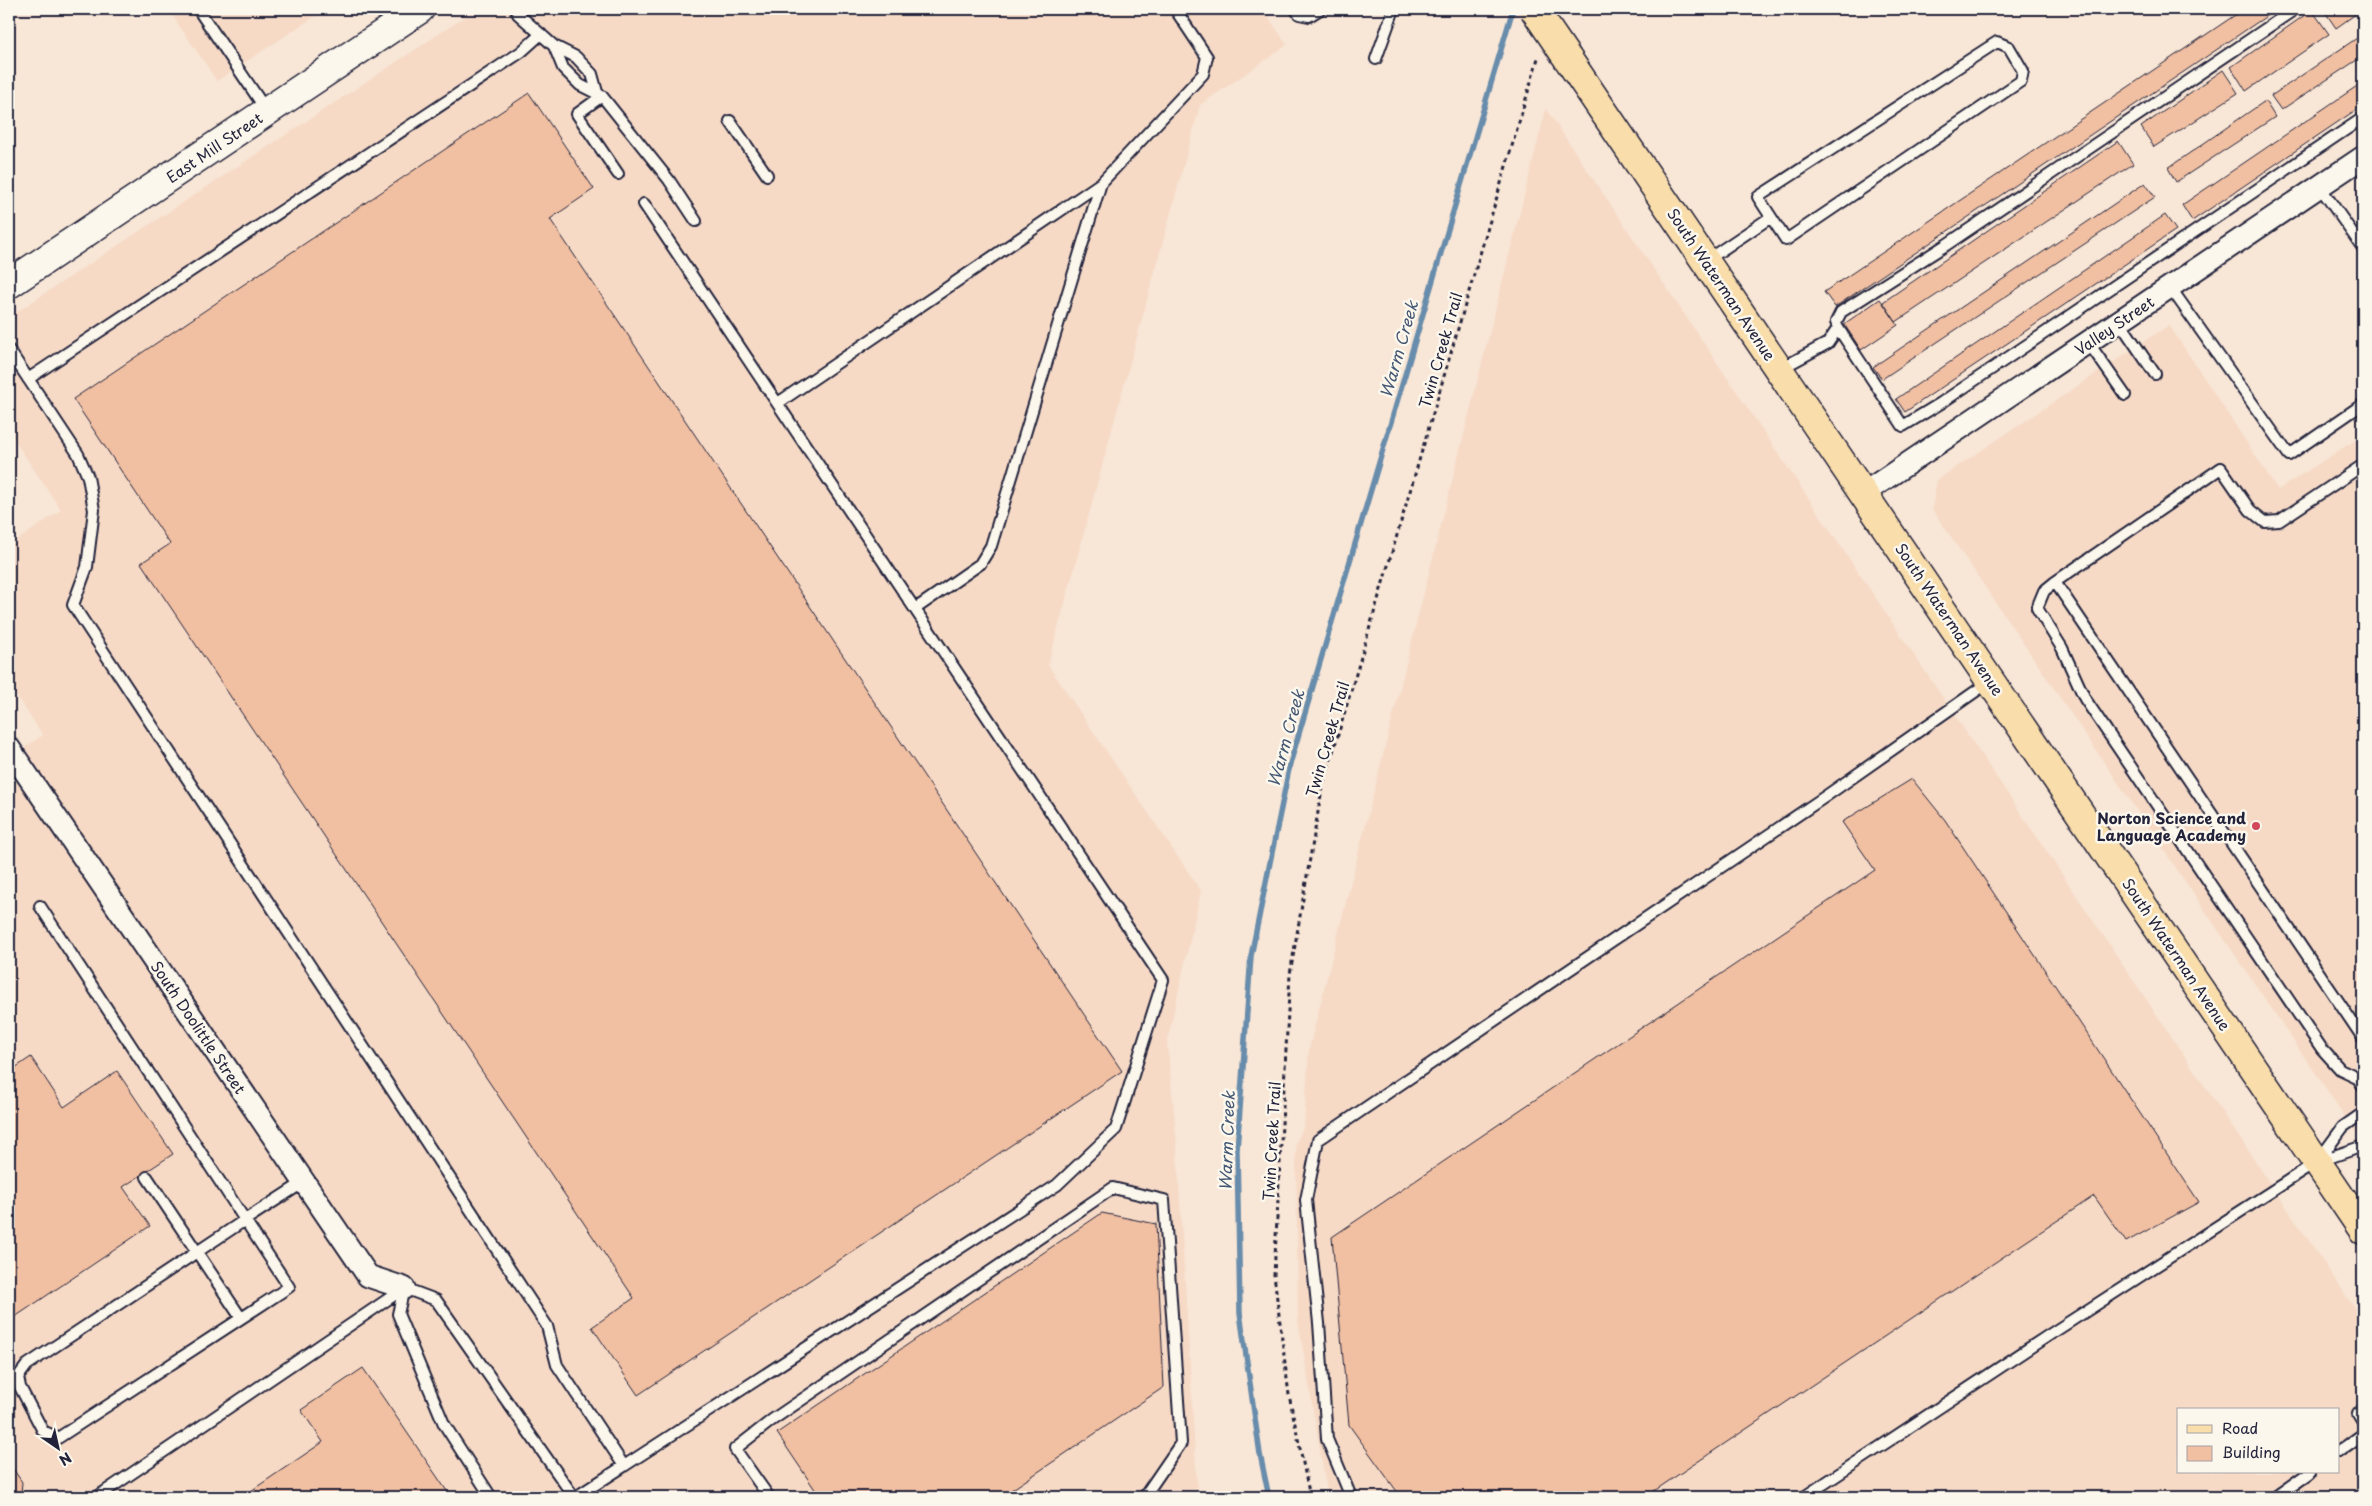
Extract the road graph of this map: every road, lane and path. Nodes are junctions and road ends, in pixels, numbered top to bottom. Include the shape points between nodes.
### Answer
1 (198, 9) edge
2 (420, 9) edge
3 (516, 9) edge
4 (1175, 9) edge
5 (1295, 9) edge
6 (1320, 9) edge
7 (1394, 9) edge
8 (1534, 9) edge
9 (2295, 9) edge
10 (541, 34) junction
11 (554, 46) junction
12 (1539, 56) dead end
13 (1376, 59) dead end
14 (600, 94) junction
15 (267, 111) junction
16 (2363, 118) edge
17 (730, 121) dead end
18 (2363, 157) edge
19 (618, 174) dead end
20 (767, 175) dead end
21 (1100, 183) junction
22 (2320, 186) junction
23 (644, 204) dead end
24 (1771, 217) junction
25 (696, 221) dead end
26 (2363, 248) edge
27 (1707, 261) junction
28 (9, 284) edge
29 (2170, 287) junction
30 (2119, 322) junction
31 (1838, 328) junction
32 (2088, 342) junction
33 (9, 350) edge
34 (1780, 369) junction
35 (2155, 374) dead end
36 (28, 380) junction
37 (2125, 395) dead end
38 (778, 403) junction
39 (2363, 404) edge
40 (2363, 465) edge
41 (1864, 493) junction
42 (2055, 582) junction
43 (915, 609) junction
44 (1991, 680) junction
45 (9, 749) edge
46 (40, 906) dead end
47 (2363, 1038) edge
48 (2363, 1086) edge
49 (2363, 1113) edge
50 (2363, 1146) edge
51 (2318, 1162) junction
52 (147, 1177) dead end
53 (304, 1182) junction
54 (244, 1220) junction
55 (2363, 1230) edge
56 (197, 1252) junction
57 (404, 1288) junction
58 (242, 1318) junction
59 (2363, 1410) edge
60 (2363, 1422) edge
61 (2363, 1434) edge
62 (2340, 1451) edge
63 (624, 1466) junction
64 (2307, 1474) edge
65 (97, 1497) edge
66 (491, 1497) edge
67 (575, 1497) edge
68 (769, 1497) edge
69 (1144, 1497) edge
70 (1310, 1497) edge
71 (1351, 1497) edge
72 (1804, 1497) edge
73 (2275, 1497) edge

1 - 15 lane
2 - 15 main road, East Mill Street
3 - 10 lane
4 - 21 lane via 1207,57 1203,74
5 - 6 lane via 1299,14 1309,16
7 - 13 lane
8 - 27 main road, South Waterman Avenue, bridge
9 - 31 lane via 1946,245 1841,312 1836,322
10 - 11 lane
10 - 36 lane via 521,52
11 - 14 lane via 576,57 592,74
11 - 14 lane via 562,68 580,85
12 - 70 path, Twin Creek Trail via 1322,789 1290,974 1274,1275 1289,1395
14 - 19 lane via 577,114
14 - 25 lane via 669,180
15 - 28 main road, East Mill Street
16 - 31 lane via 1903,426
17 - 20 lane
18 - 22 street, Valley Street
21 - 38 lane
21 - 43 lane via 991,546 980,564
22 - 26 lane
22 - 29 street, Valley Street
23 - 38 lane
24 - 24 lane via 1786,240 2021,81 2023,71 2009,47 1997,42 1758,197
24 - 27 lane
27 - 34 main road, South Waterman Avenue
29 - 30 street, Valley Street
29 - 39 lane via 2289,455
30 - 32 street, Valley Street
30 - 35 lane
31 - 34 lane via 1828,343
32 - 37 lane
32 - 41 street, Valley Street
33 - 36 lane
34 - 41 main road, South Waterman Avenue
36 - 63 lane via 78,454 88,477 94,510 87,567 73,605 547,1326 556,1364
38 - 43 lane
40 - 42 lane via 2279,521 2265,522 2250,510 2221,468
41 - 44 main road, South Waterman Avenue
42 - 47 lane
42 - 48 lane via 2044,591 2037,608 2062,648 2085,699 2322,1049 2340,1069 2357,1077
43 - 63 lane via 1162,980 1116,1129 1057,1185
44 - 51 main road, South Waterman Avenue
44 - 71 lane via 1826,796 1318,1140 1306,1200 1327,1439
45 - 53 street, South Doolittle Street
46 - 54 lane
49 - 51 lane via 2343,1127
50 - 51 lane
51 - 55 main road, South Waterman Avenue
51 - 72 lane
52 - 56 lane
53 - 54 lane
53 - 57 street, South Doolittle Street via 368,1276
54 - 56 lane
54 - 58 lane via 288,1287
56 - 58 lane
56 - 58 lane via 27,1365 18,1377 20,1388 43,1430 58,1438
57 - 65 lane
57 - 66 lane via 398,1314 436,1406
57 - 67 lane via 436,1300
59 - 60 lane via 2358,1414
61 - 62 lane
63 - 67 lane
64 - 73 lane
68 - 69 lane via 735,1449 772,1420 1113,1188 1164,1200 1181,1443

